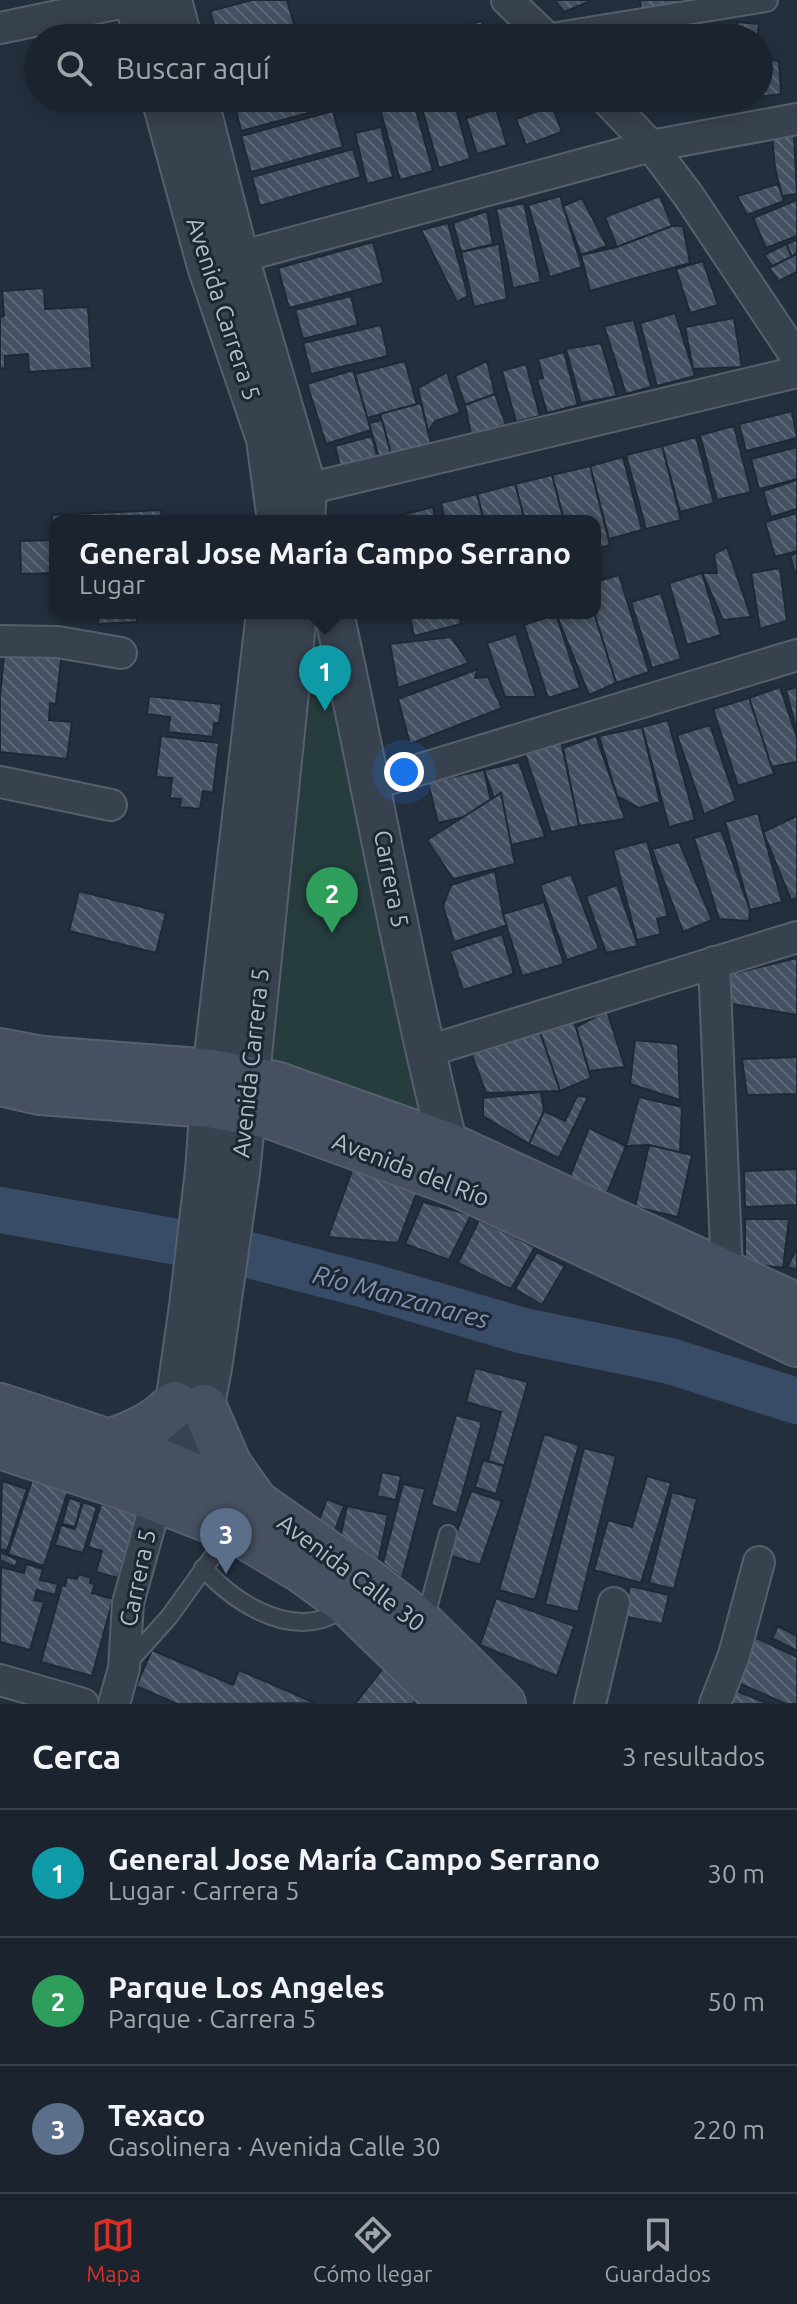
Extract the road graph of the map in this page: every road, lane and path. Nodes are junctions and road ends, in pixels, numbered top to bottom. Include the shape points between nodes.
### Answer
1 (134, 0) edge
2 (172, 0) edge
3 (507, 0) edge
4 (766, 0) edge
5 (140, 24) edge
6 (178, 24) edge
7 (532, 24) edge
8 (623, 24) edge
9 (0, 28) edge
10 (166, 112) edge
11 (200, 112) edge
12 (618, 112) edge
13 (797, 119) edge
14 (651, 146) junction
15 (223, 262) junction
16 (797, 358) edge
17 (797, 372) edge
18 (309, 510) edge
19 (276, 515) edge
20 (266, 619) edge
21 (296, 619) edge
22 (335, 619) edge
23 (0, 641) edge
24 (121, 653) dead end
25 (797, 655) edge
26 (0, 782) edge
27 (372, 784) junction
28 (111, 805) dead end
29 (797, 937) edge
30 (714, 962) junction
31 (0, 1051) edge
32 (425, 1052) junction
33 (0, 1083) edge
34 (229, 1091) junction
35 (448, 1145) junction
36 (725, 1291) junction
37 (797, 1306) edge
38 (797, 1344) edge
39 (0, 1406) edge
40 (190, 1406) junction
41 (109, 1442) junction
42 (0, 1446) edge
43 (175, 1486) junction
44 (244, 1516) junction
45 (448, 1534) dead end
46 (759, 1562) dead end
47 (203, 1568) junction
48 (614, 1603) dead end
49 (351, 1606) junction
50 (423, 1625) junction
51 (124, 1668) junction
52 (0, 1680) edge
53 (83, 1704) edge
54 (114, 1704) edge
55 (452, 1704) edge
56 (503, 1704) edge
57 (590, 1704) edge
58 (715, 1704) edge

1 - 5 street
1 - 9 street
2 - 6 street
3 - 7 street
4 - 8 street
10 - 15 street, Avenida Carrera 5
11 - 15 street, Avenida Carrera 5
12 - 14 street
13 - 14 street
14 - 15 street
14 - 16 street
15 - 18 street, Avenida Carrera 5
15 - 19 street, Avenida Carrera 5 via 266,439
17 - 18 street
20 - 34 street, Avenida Carrera 5
21 - 34 street, Avenida Carrera 5 via 276,804
22 - 27 street, Carrera 5
23 - 24 street via 58,642
25 - 27 street
26 - 28 street
27 - 32 street, Carrera 5
29 - 30 street
30 - 32 street
30 - 36 street
31 - 34 main road, Avenida del Río
32 - 35 street, Carrera 5
33 - 34 main road, Avenida del Río via 40,1092
34 - 35 main road, Avenida del Río
34 - 36 main road, Avenida del Río via 273,1117
34 - 40 street, Avenida Carrera 5
35 - 36 main road, Avenida del Río
36 - 37 main road, Avenida del Río
36 - 38 main road, Avenida del Río
39 - 41 main road, Avenida Calle 30
40 - 41 main road
40 - 43 street, Avenida Carrera 5
40 - 44 main road via 229,1465
41 - 43 main road, Avenida Calle 30
42 - 43 main road, Avenida Calle 30
43 - 44 main road, Avenida Calle 30
43 - 51 street, Carrera 5 via 128,1603
44 - 47 lane
44 - 49 main road, Avenida Calle 30 via 303,1571
44 - 50 main road, Avenida Calle 30 via 373,1585
45 - 50 lane
46 - 58 street
47 - 49 lane via 219,1586 266,1615 293,1621 322,1619
47 - 51 lane
48 - 57 street
49 - 55 main road, Avenida Calle 30
50 - 56 main road, Avenida Calle 30
51 - 54 street, Carrera 5
52 - 53 street

